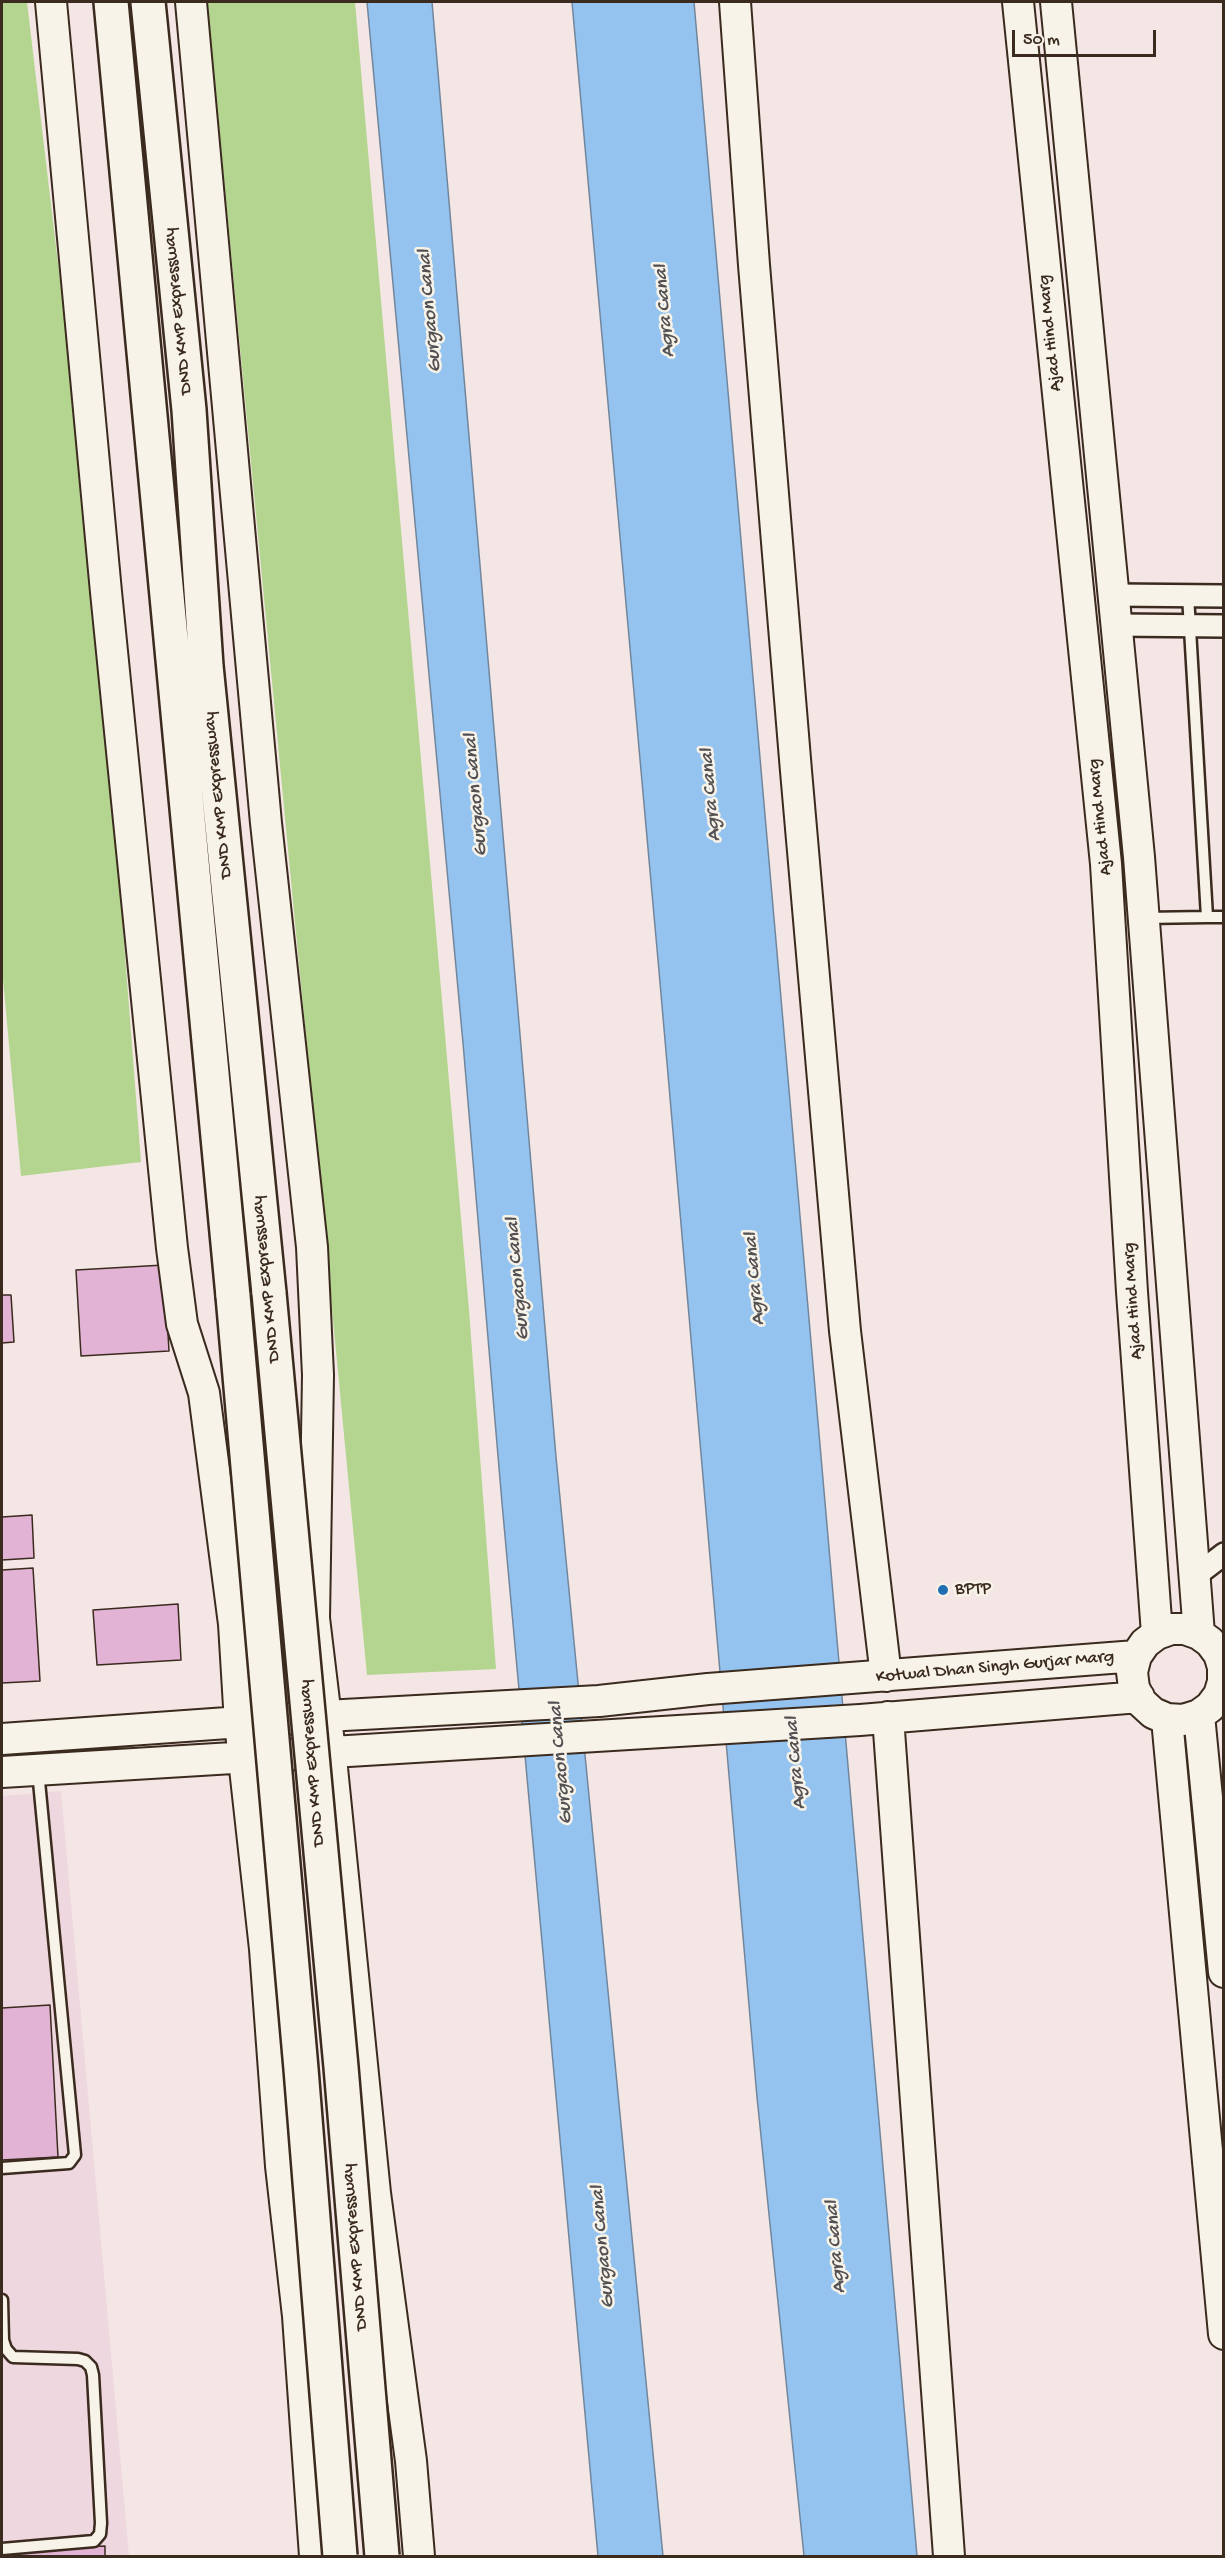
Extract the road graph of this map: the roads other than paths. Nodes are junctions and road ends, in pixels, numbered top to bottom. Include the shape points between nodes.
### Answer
1 (51, 2) edge
2 (90, 2) edge
3 (111, 2) edge
4 (148, 2) edge
5 (191, 2) edge
6 (735, 2) edge
7 (1018, 2) edge
8 (1056, 2) edge
9 (115, 42) junction
10 (1113, 595) junction
11 (1188, 595) junction
12 (1224, 596) edge
13 (1116, 625) junction
14 (1189, 626) junction
15 (1224, 626) edge
16 (1207, 917) junction
17 (1224, 917) edge
18 (1144, 918) junction
19 (1179, 1392) junction
20 (1141, 1395) junction
21 (1224, 1554) edge
22 (1194, 1577) junction
23 (1157, 1634) junction
24 (1214, 1648) edge
25 (1136, 1656) junction
26 (886, 1676) junction
27 (654, 1695) junction
28 (1139, 1697) junction
29 (1211, 1710) edge
30 (326, 1716) junction
31 (874, 1718) junction
32 (1167, 1719) junction
33 (240, 1723) junction
34 (656, 1732) junction
35 (2, 1739) edge
36 (330, 1753) junction
37 (244, 1757) junction
38 (38, 1769) junction
39 (2, 1772) edge
40 (1224, 1972) edge
41 (2, 2168) edge
42 (2, 2300) edge
43 (1224, 2334) edge
44 (2, 2549) edge
45 (315, 2556) edge
46 (340, 2556) edge
47 (382, 2556) edge
48 (419, 2556) edge
49 (949, 2556) edge

1 - 33 street via 172,1248 182,1324 204,1393 234,1624
2 - 9 highway
3 - 9 highway, DND KMP Expressway
4 - 47 highway, DND KMP Expressway, bridge via 189,410 206,666 340,2055
5 - 30 street via 266,823 312,1247 318,1375 314,1618
6 - 26 street via 845,1330
7 - 20 street, Ajad Hind Marg via 1106,864
8 - 10 street
9 - 46 highway, DND KMP Expressway, bridge via 233,1296
10 - 11 street
10 - 13 street
11 - 12 street
11 - 14 lane
13 - 14 street
13 - 18 street
14 - 15 street
14 - 16 lane
16 - 17 lane
16 - 18 lane
18 - 19 street
19 - 20 street
19 - 22 street
20 - 23 street, Ajad Hind Marg
21 - 22 street
22 - 24 street
23 - 24 street via 1185,1629
23 - 25 street
24 - 29 street via 1223,1667 1223,1682
25 - 26 street, Kotwal Dhan Singh Gurjar Marg
25 - 28 street via 1132,1672
26 - 27 street, Kotwal Dhan Singh Gurjar Marg
27 - 30 street, Kotwal Dhan Singh Gurjar Marg
27 - 34 street
28 - 31 street
28 - 32 street via 1153,1713
29 - 32 street via 1183,1720
29 - 40 street
30 - 33 street, Kotwal Dhan Singh Gurjar Marg
30 - 36 street
31 - 34 street
31 - 49 street
32 - 43 street
33 - 35 street, Kotwal Dhan Singh Gurjar Marg
33 - 37 street
34 - 36 street
36 - 37 street
36 - 48 street via 375,2193 411,2462
37 - 38 street
37 - 45 street via 298,2316
38 - 39 street
38 - 41 lane via 75,2156 69,2163
42 - 44 lane via 3,2340 13,2357 78,2359 91,2367 101,2523 94,2541

